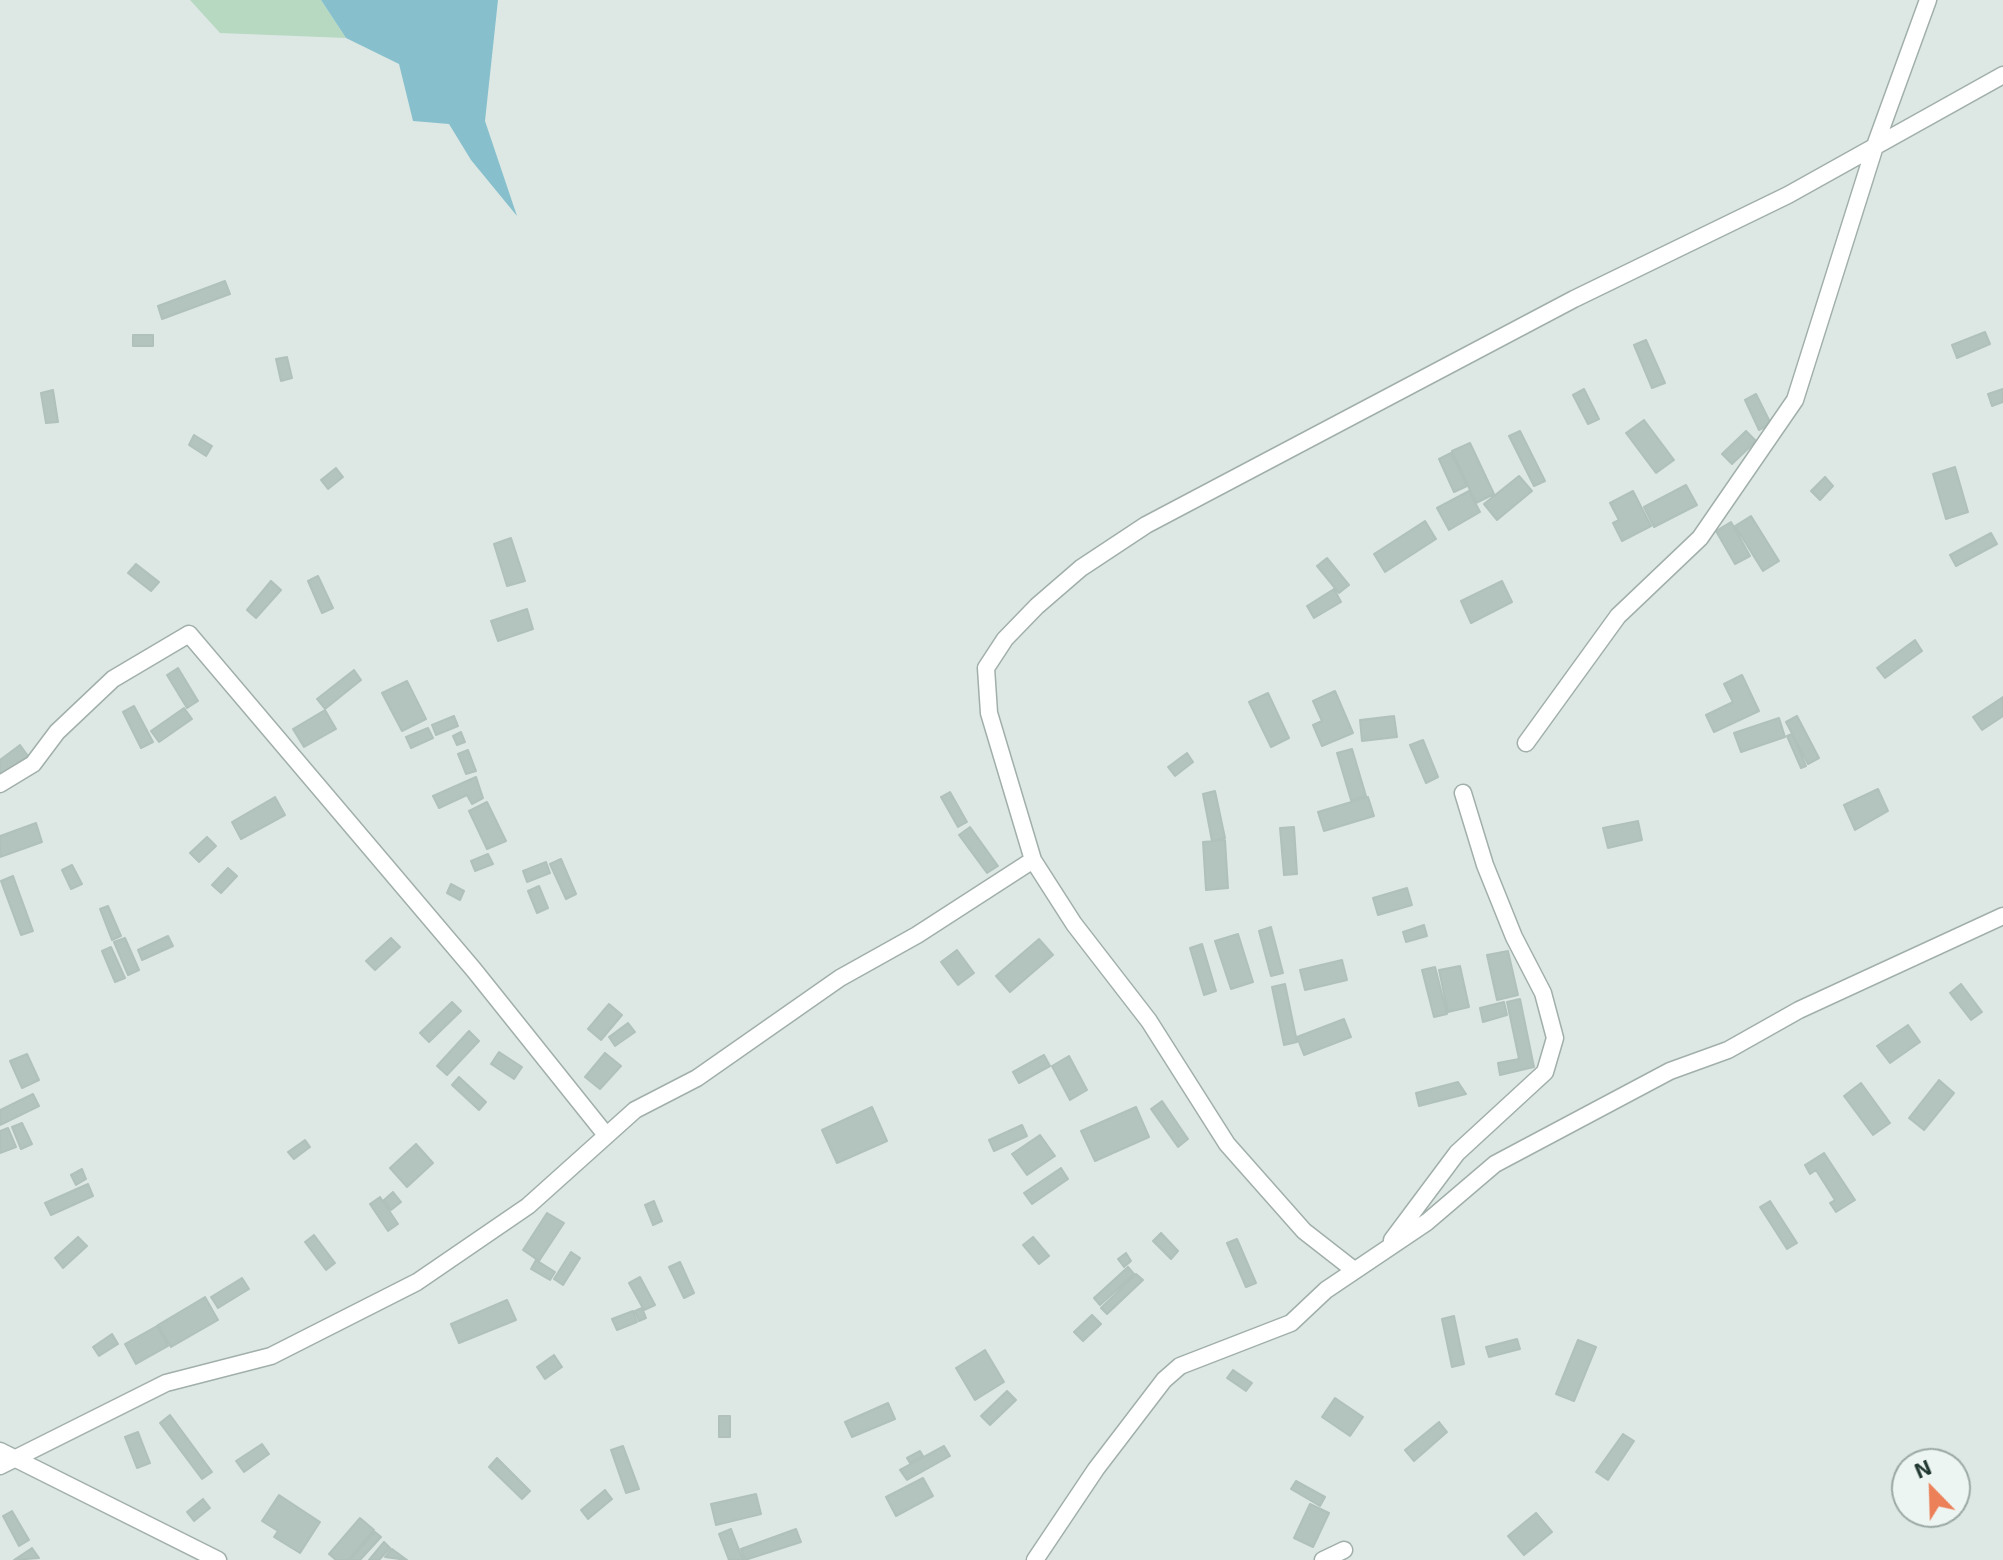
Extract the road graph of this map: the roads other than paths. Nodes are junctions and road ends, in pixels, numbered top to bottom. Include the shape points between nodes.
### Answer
1 (1928, 0) edge
2 (2003, 75) edge
3 (1876, 143) junction
4 (1526, 743) dead end
5 (0, 784) edge
6 (1463, 793) dead end
7 (1033, 860) junction
8 (2003, 916) edge
9 (606, 1135) junction
10 (1386, 1248) junction
11 (1354, 1270) junction
12 (8, 1454) edge
13 (0, 1466) edge
14 (1344, 1550) dead end
15 (218, 1560) edge
16 (1035, 1560) edge
17 (1323, 1560) edge

1 - 3 street
2 - 3 street
3 - 4 street via 1795,400 1700,538 1618,616
3 - 7 street via 1788,195 1574,299 1160,517 1081,568 1005,639 986,668 989,713
5 - 9 street via 33,764 57,732 113,679 189,634 474,970
6 - 10 street via 1485,865 1543,993 1555,1038 1545,1072 1457,1153
7 - 9 street via 840,978 697,1078 635,1110
7 - 11 street via 1074,924 1149,1021 1227,1144 1304,1231
8 - 10 street via 1799,1010 1728,1050 1670,1071 1495,1164 1427,1222
9 - 12 street via 528,1206 417,1282 271,1356 166,1383
10 - 11 street
11 - 16 street via 1291,1323 1180,1366 1164,1380
12 - 13 street
12 - 15 street
14 - 17 street

